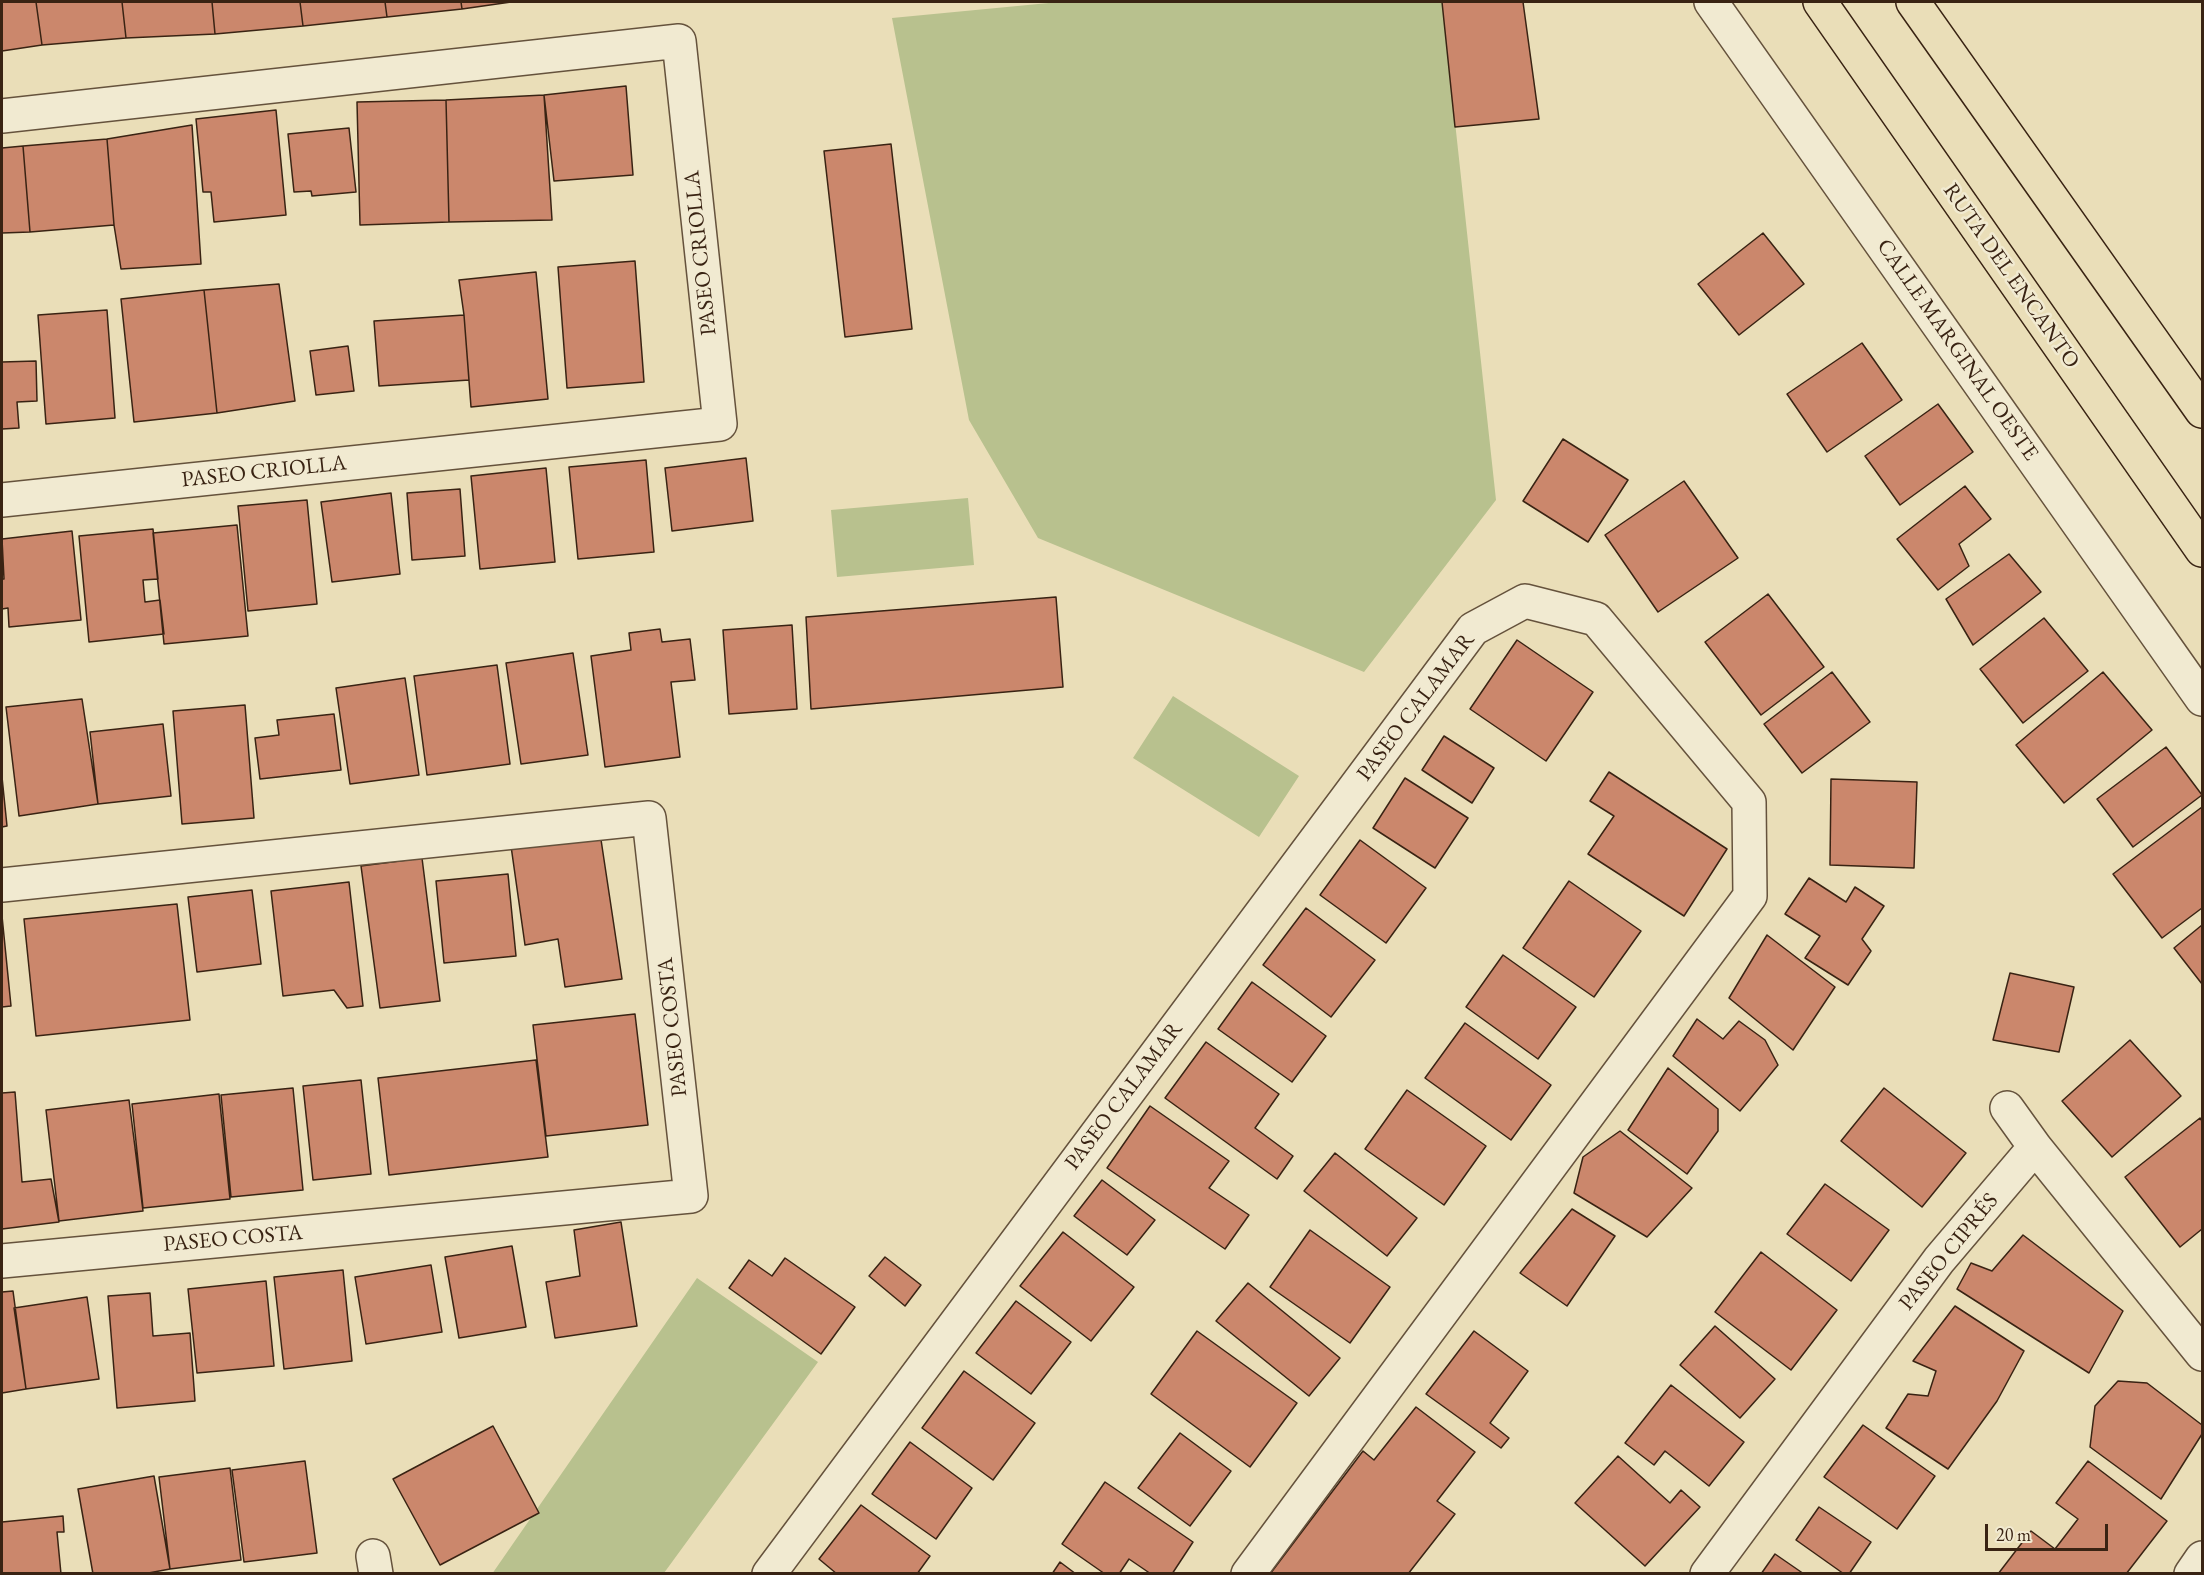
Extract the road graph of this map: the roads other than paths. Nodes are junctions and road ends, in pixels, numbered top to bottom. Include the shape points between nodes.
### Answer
1 (1711, 2) edge
2 (1820, 2) edge
3 (1913, 2) edge
4 (2, 116) edge
5 (2202, 411) edge
6 (2, 500) edge
7 (2202, 550) edge
8 (2202, 699) edge
9 (2, 885) edge
10 (2007, 1108) dead end
11 (2035, 1147) junction
12 (2, 1261) edge
13 (2202, 1354) edge
14 (2202, 1558) edge
15 (769, 1574) edge
16 (1248, 1574) edge
17 (1707, 1574) edge
18 (2191, 1574) edge

1 - 8 street, CALLE MARGINAL OESTE
2 - 7 main road, RUTA DEL ENCANTO
3 - 5 main road
4 - 6 street, PASEO CRIOLLA via 679,41 720,424
9 - 12 street, PASEO COSTA via 650,818 692,1196
10 - 11 street
11 - 13 street
11 - 17 street, PASEO CIPRÉS via 1939,1260
14 - 18 street
15 - 16 street, PASEO CALAMAR via 1473,630 1525,601 1596,619 1749,802 1750,896

